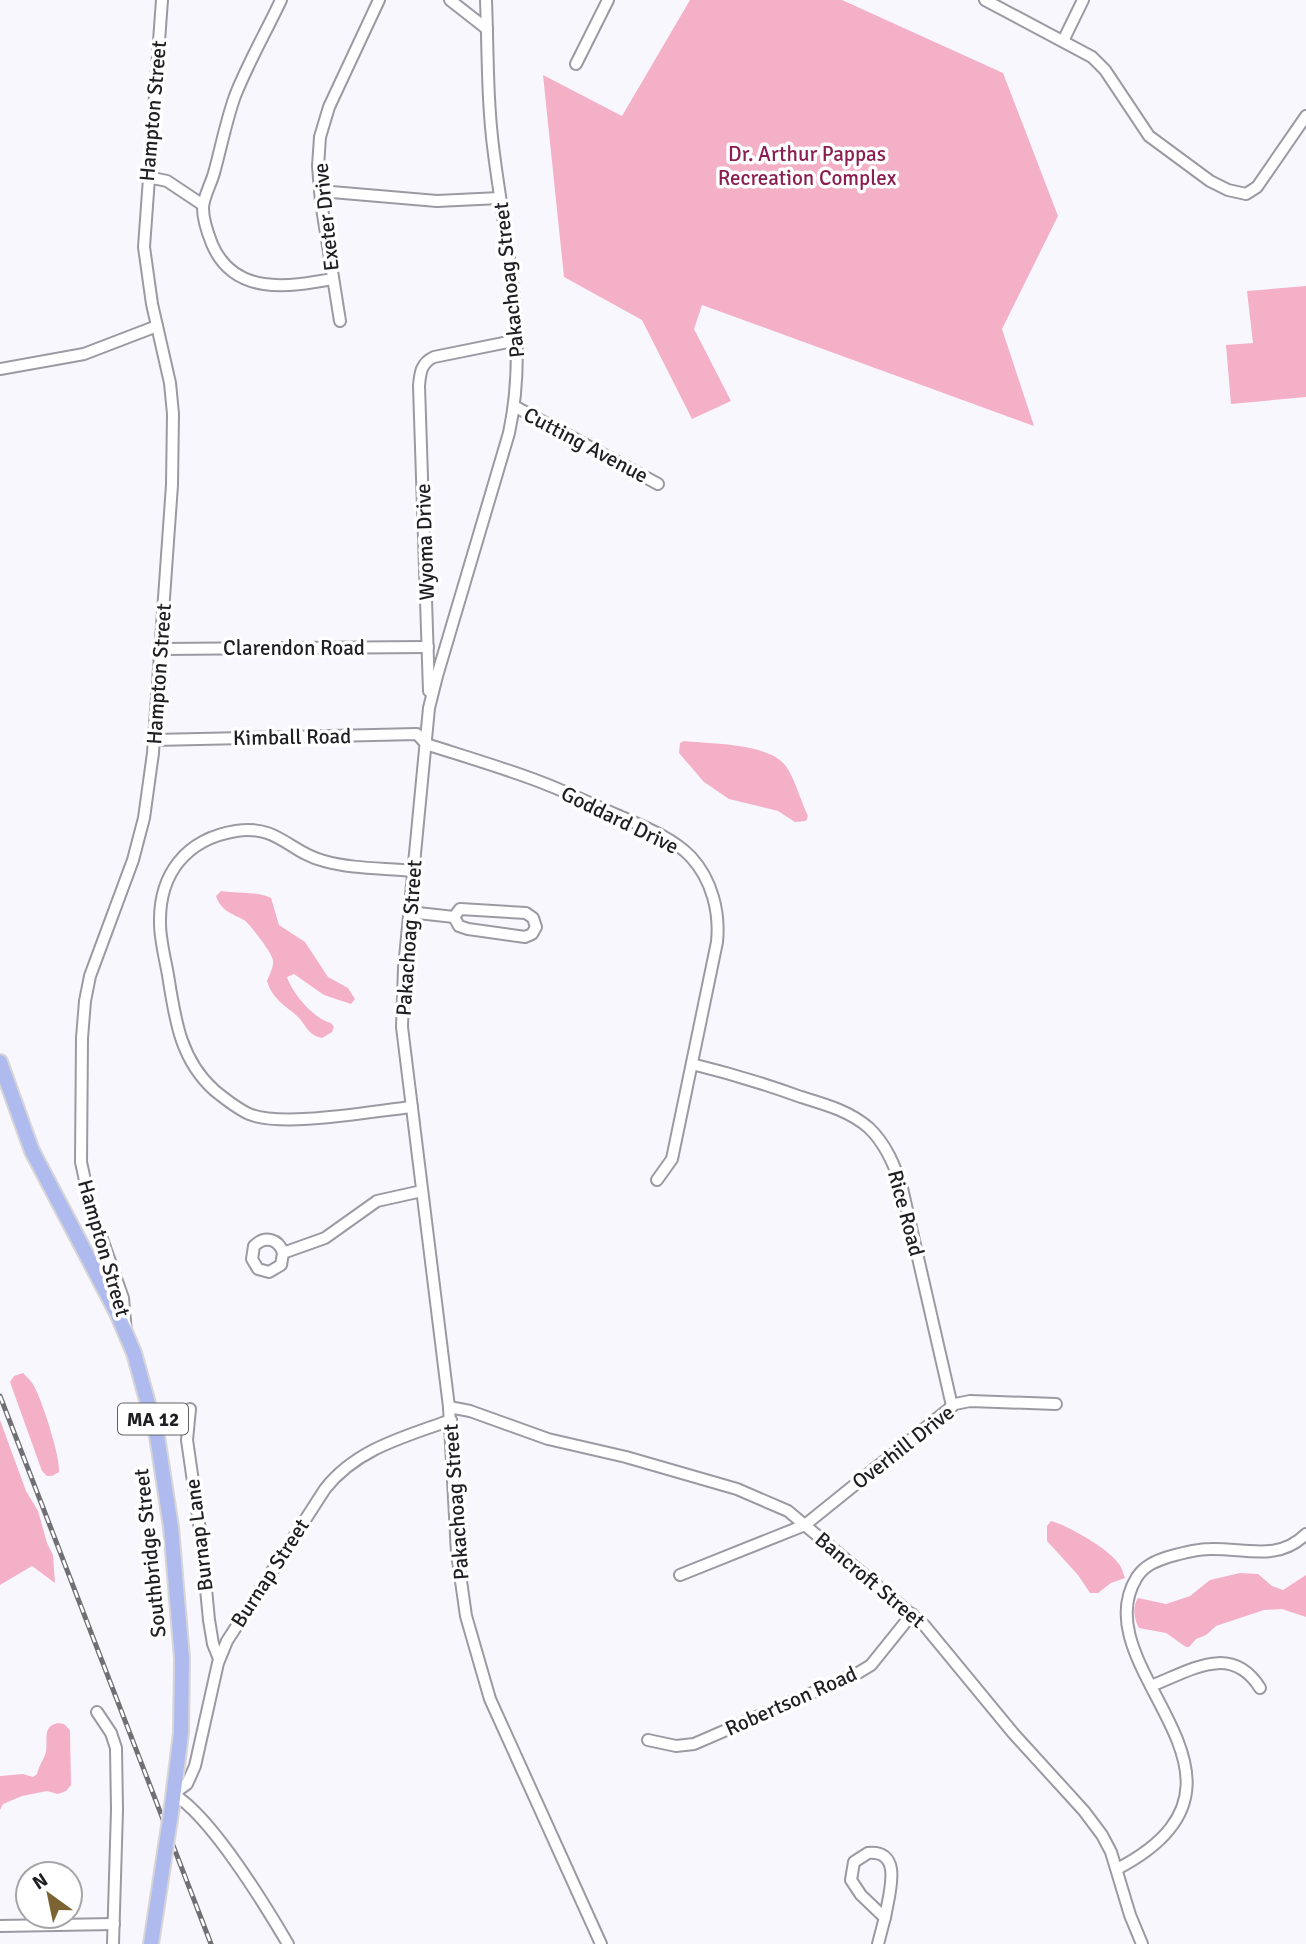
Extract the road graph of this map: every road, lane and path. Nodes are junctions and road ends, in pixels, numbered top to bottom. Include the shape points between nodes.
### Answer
1 (162, 0) edge
2 (281, 0) edge
3 (379, 0) edge
4 (450, 0) edge
5 (486, 0) edge
6 (608, 0) edge
7 (985, 0) edge
8 (1083, 0) edge
9 (487, 29) junction
10 (1063, 41) junction
11 (576, 64) dead end
12 (1306, 116) edge
13 (148, 177) junction
14 (320, 191) junction
15 (500, 198) junction
16 (203, 205) junction
17 (333, 279) junction
18 (340, 321) dead end
19 (157, 326) junction
20 (518, 340) junction
21 (0, 369) edge
22 (514, 406) junction
23 (658, 484) dead end
24 (428, 647) junction
25 (161, 649) junction
26 (429, 708) junction
27 (154, 740) junction
28 (426, 744) junction
29 (413, 871) junction
30 (409, 912) junction
31 (454, 917) junction
32 (0, 1062) edge
33 (692, 1064) junction
34 (412, 1107) junction
35 (657, 1180) dead end
36 (422, 1191) junction
37 (284, 1253) dead end
38 (126, 1334) junction
39 (1056, 1404) dead end
40 (952, 1406) junction
41 (449, 1407) junction
42 (190, 1409) dead end
43 (450, 1420) junction
44 (805, 1525) junction
45 (1306, 1534) edge
46 (680, 1575) dead end
47 (912, 1614) junction
48 (219, 1660) junction
49 (1150, 1686) junction
50 (1260, 1688) dead end
51 (97, 1712) dead end
52 (648, 1740) dead end
53 (172, 1800) junction
54 (1117, 1870) junction
55 (885, 1918) junction
56 (114, 1924) junction
57 (0, 1926) edge
58 (113, 1944) edge
59 (152, 1944) edge
60 (288, 1944) edge
61 (601, 1944) edge
62 (878, 1944) edge
63 (1143, 1944) edge

1 - 13 street, Hampton Street
2 - 16 street via 236,95
3 - 14 street, Exeter Drive via 323,125
4 - 9 street
5 - 9 street, Pakachoag Street
6 - 11 street
7 - 10 street
8 - 10 street
9 - 15 street, Pakachoag Street via 491,129
10 - 12 street via 1099,63 1149,135 1210,181 1242,194 1265,178
13 - 16 street via 167,181
13 - 19 street, Hampton Street via 145,266
14 - 15 street via 437,201
14 - 17 street, Exeter Drive
15 - 20 street, Pakachoag Street
16 - 17 street via 215,251 221,262 242,277 278,286
17 - 18 street, Exeter Drive
19 - 21 street via 93,352
19 - 25 street, Hampton Street via 173,414
20 - 22 street, Pakachoag Street
20 - 24 street, Wyoma Drive via 434,357 424,364 420,377
22 - 23 street, Cutting Avenue
22 - 26 street, Pakachoag Street
24 - 25 street, Clarendon Road
24 - 26 street, Wyoma Drive
25 - 27 street, Hampton Street
26 - 28 street, Pakachoag Street
27 - 28 street, Kimball Road via 416,734
27 - 38 street, Hampton Street via 141,832 90,976 82,1038 82,1173 123,1298
28 - 29 street, Pakachoag Street
28 - 33 street, Goddard Drive via 540,781 657,834 696,863 713,895 718,933
29 - 30 street, Pakachoag Street
29 - 34 street via 326,862 266,832 228,833 198,846 176,865 164,887 160,927 176,1025 186,1056 204,1081 232,1105 258,1117 282,1120
30 - 31 street
30 - 34 street, Pakachoag Street via 401,1008
31 - 31 street via 460,909 526,913 536,927 525,937 468,929 459,926
32 - 38 main road, Southbridge Street / MA 12 via 32,1151
33 - 35 street, Goddard Drive via 673,1159
33 - 40 street, Rice Road via 834,1108 867,1126 879,1139 902,1188
34 - 36 street, Pakachoag Street
36 - 37 street via 377,1201 325,1238
36 - 41 street, Pakachoag Street
38 - 53 main road, Southbridge Street / MA 12 via 157,1436 171,1527 183,1698
39 - 40 street, Overhill Drive via 970,1401
40 - 44 street, Overhill Drive
41 - 43 street, Pakachoag Street
41 - 44 street, Bancroft Street via 744,1491 779,1505
42 - 48 street, Burnap Lane via 187,1440 209,1620
43 - 48 street, Burnap Street via 366,1453 338,1473 236,1624
43 - 61 street, Pakachoag Street via 458,1569 478,1664
44 - 46 street, Overhill Drive
44 - 47 street, Bancroft Street
45 - 49 street via 1273,1552 1200,1550 1144,1568 1130,1591 1126,1618
47 - 52 street, Robertson Road via 858,1673 694,1744
47 - 54 street, Bancroft Street via 1084,1811 1105,1840
48 - 53 street, Burnap Street via 195,1766
49 - 50 street via 1224,1662 1247,1670
49 - 54 street via 1181,1748 1184,1797 1176,1819 1161,1838
51 - 56 street via 116,1748
53 - 59 main road, Southbridge Street / MA 12, bridge
53 - 60 street via 194,1810
54 - 63 street, Bancroft Street
55 - 55 street via 892,1866 881,1854 867,1853 854,1862 851,1880
55 - 62 street
56 - 57 street
56 - 58 street

